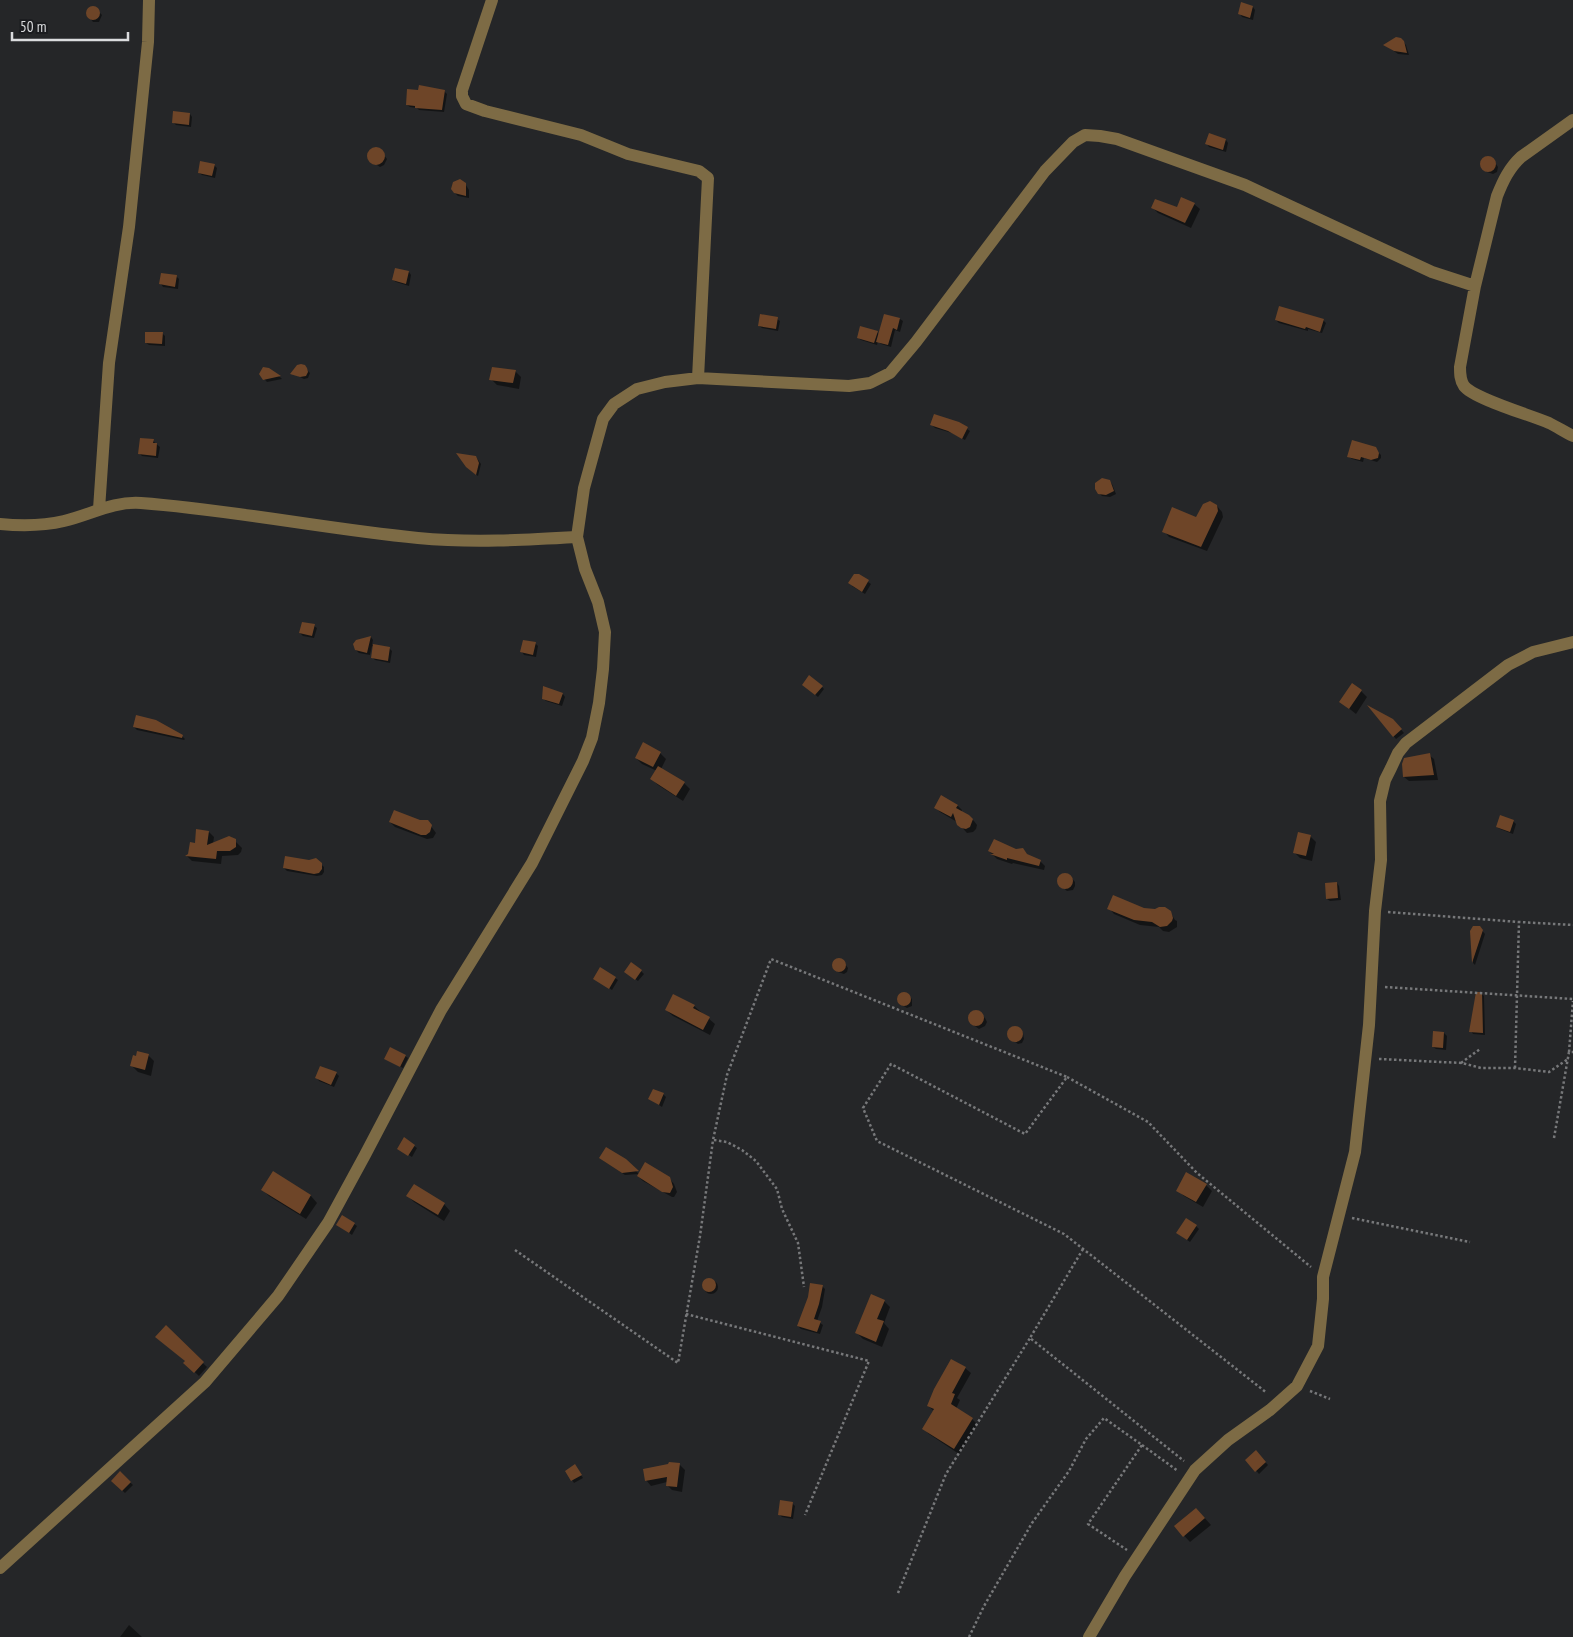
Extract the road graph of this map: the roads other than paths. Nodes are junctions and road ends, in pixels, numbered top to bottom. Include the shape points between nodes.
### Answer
1 (149, 0) edge
2 (492, 0) edge
3 (1573, 120) edge
4 (1475, 286) junction
5 (698, 378) junction
6 (1573, 436) edge
7 (99, 509) junction
8 (0, 524) edge
9 (577, 537) junction
10 (1573, 642) edge
11 (0, 1568) edge
12 (1089, 1637) edge

1 - 7 street via 148,42 130,227 109,363
2 - 5 street via 462,90 466,104 581,135 628,154 699,171 708,178
3 - 4 street via 1521,157 1507,174 1497,196
4 - 5 street via 1432,272 1245,186 1117,139 1085,135 1073,142 1045,172 890,373 870,383 849,386
4 - 6 street via 1460,367 1465,387
5 - 9 street via 637,389 614,404 603,419 584,488
7 - 8 street via 62,522 19,526
7 - 9 street via 139,503 419,538 482,542
9 - 11 street via 605,632 599,703 592,738 582,762 532,863 442,1010 328,1223 278,1296 205,1382
10 - 12 street via 1533,652 1508,665 1406,742 1398,753 1385,780 1380,801 1381,860 1369,1025 1355,1152 1323,1278 1318,1346 1297,1386 1195,1470

